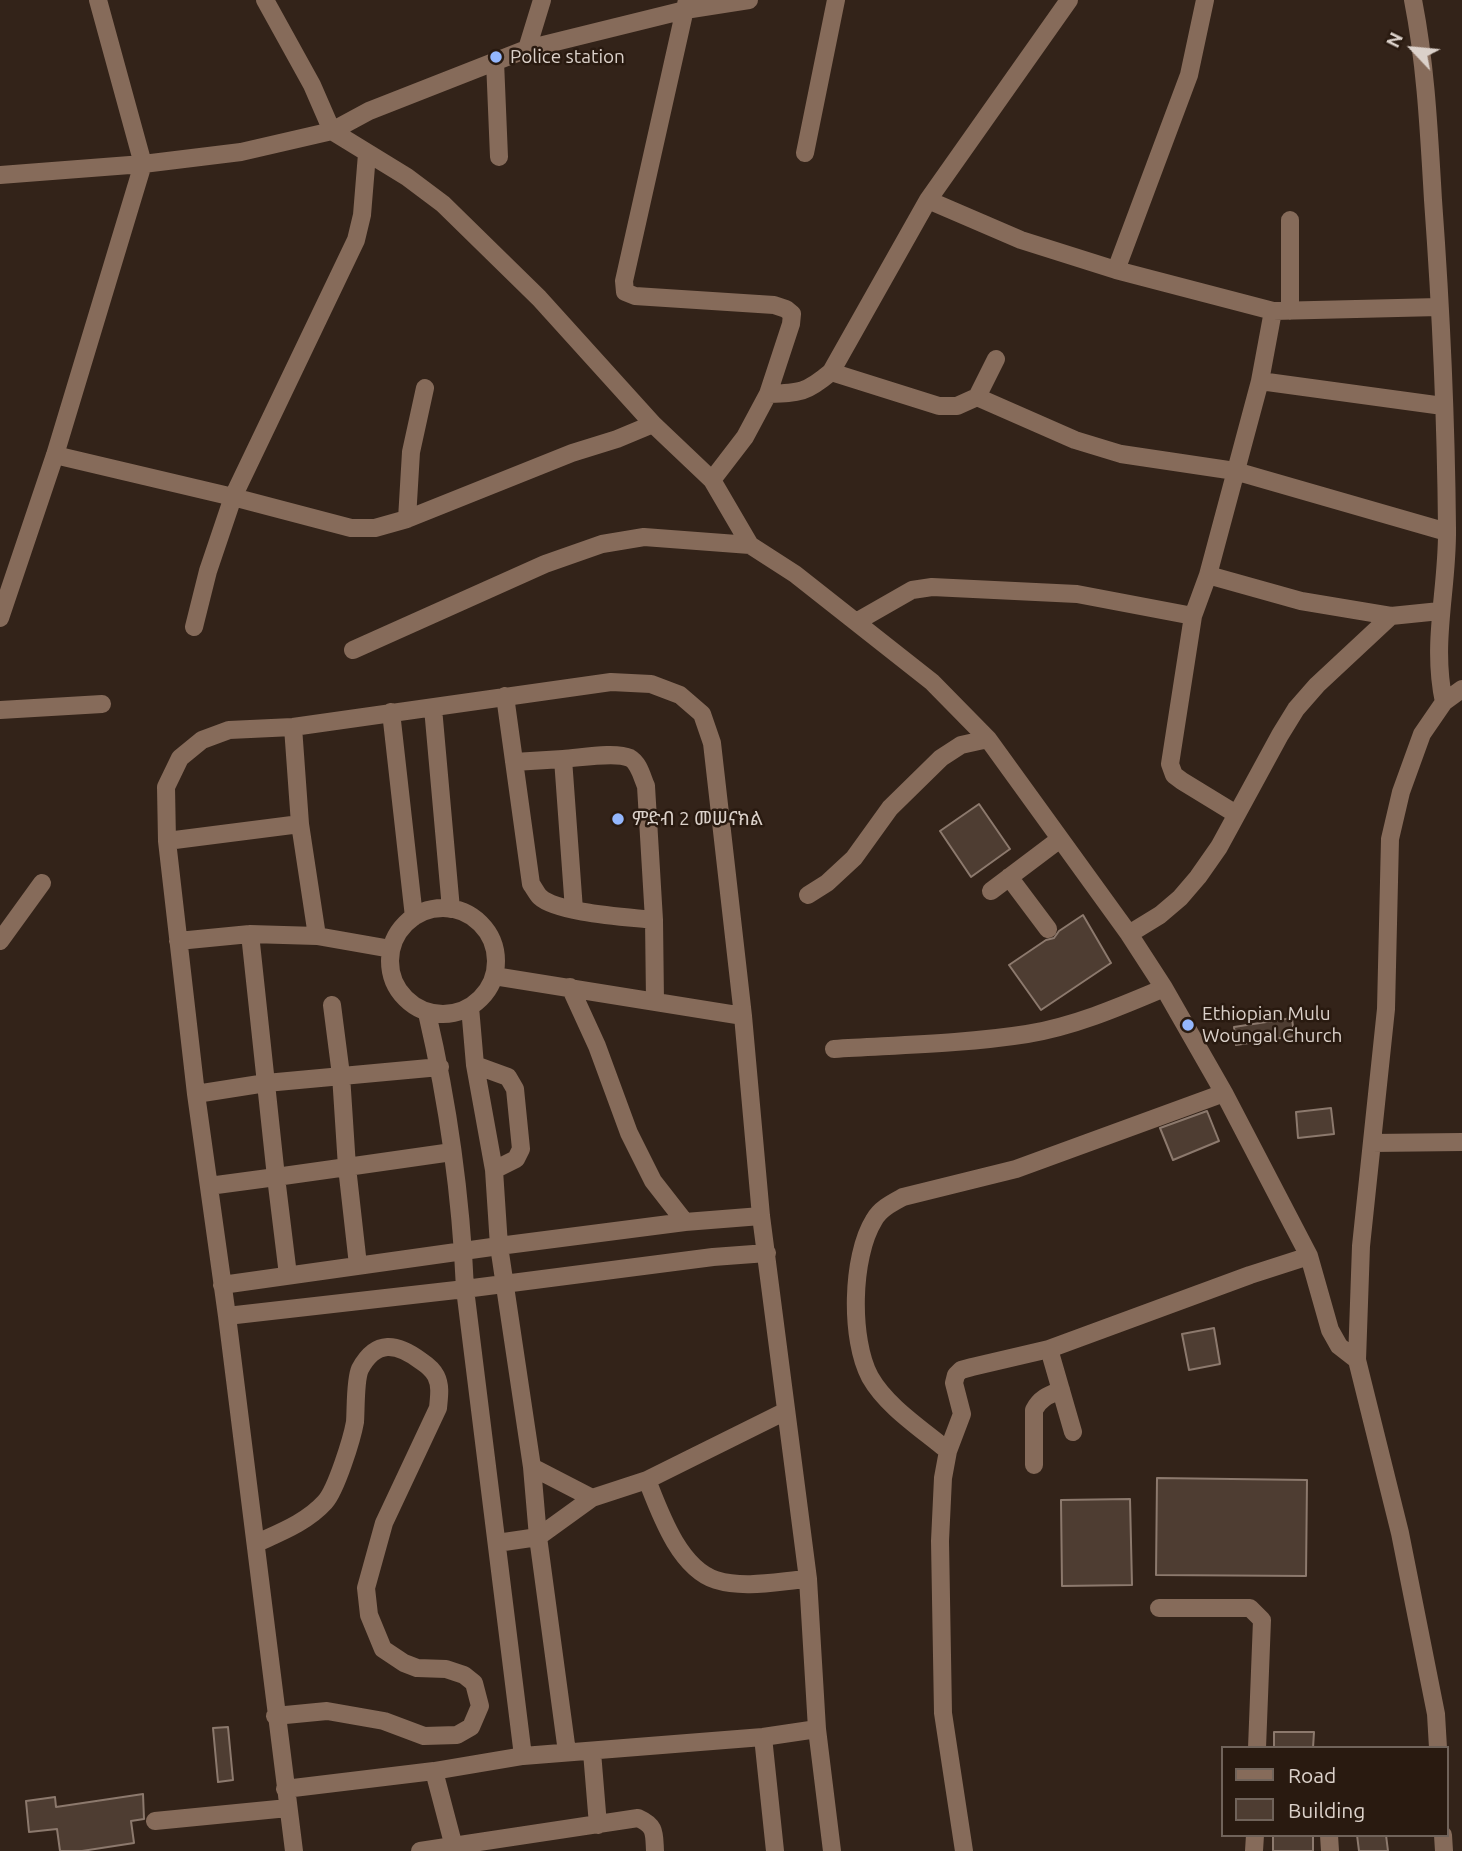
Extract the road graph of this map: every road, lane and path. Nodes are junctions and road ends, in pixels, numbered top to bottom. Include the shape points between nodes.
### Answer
1 (99, 0) edge
2 (265, 0) edge
3 (541, 0) edge
4 (748, 0) edge
5 (836, 0) edge
6 (1069, 0) edge
7 (1205, 0) edge
8 (1413, 0) edge
9 (686, 5) edge
10 (527, 49) junction
11 (495, 61) junction
12 (332, 131) junction
13 (805, 153) dead end
14 (367, 154) junction
15 (499, 157) dead end
16 (143, 164) junction
17 (0, 177) edge
18 (928, 200) junction
19 (1290, 220) dead end
20 (1116, 270) junction
21 (1439, 307) junction
22 (1281, 311) junction
23 (996, 359) dead end
24 (831, 372) junction
25 (1260, 381) junction
26 (425, 388) dead end
27 (768, 394) junction
28 (977, 397) junction
29 (1443, 406) junction
30 (653, 424) junction
31 (55, 455) junction
32 (1235, 471) junction
33 (712, 480) junction
34 (233, 497) junction
35 (407, 519) junction
36 (1447, 532) junction
37 (750, 545) junction
38 (1208, 575) junction
39 (1440, 611) junction
40 (1193, 616) junction
41 (1391, 616) junction
42 (0, 618) edge
43 (856, 622) junction
44 (194, 627) dead end
45 (353, 650) dead end
46 (1462, 689) edge
47 (505, 696) junction
48 (1444, 702) junction
49 (102, 704) dead end
50 (433, 708) junction
51 (0, 710) edge
52 (391, 712) junction
53 (293, 727) junction
54 (988, 739) junction
55 (563, 759) junction
56 (514, 762) junction
57 (1236, 814) junction
58 (300, 824) junction
59 (1060, 839) junction
60 (167, 841) junction
61 (1009, 877) junction
62 (42, 883) dead end
63 (990, 891) dead end
64 (808, 895) dead end
65 (451, 909) junction
66 (574, 910) junction
67 (414, 917) junction
68 (654, 920) junction
69 (1048, 929) dead end
70 (250, 934) junction
71 (1129, 934) junction
72 (317, 936) junction
73 (0, 941) edge
74 (178, 941) junction
75 (391, 950) junction
76 (494, 976) junction
77 (570, 987) junction
78 (1164, 988) junction
79 (655, 1001) junction
80 (332, 1005) dead end
81 (470, 1007) junction
82 (428, 1013) junction
83 (743, 1016) junction
84 (834, 1049) dead end
85 (475, 1065) junction
86 (440, 1067) junction
87 (341, 1075) junction
88 (266, 1083) junction
89 (1224, 1093) junction
90 (196, 1094) junction
91 (1462, 1142) edge
92 (1372, 1143) junction
93 (453, 1152) junction
94 (346, 1167) junction
95 (494, 1170) junction
96 (276, 1177) junction
97 (209, 1186) junction
98 (761, 1216) junction
99 (685, 1222) junction
100 (499, 1246) junction
101 (464, 1252) junction
102 (767, 1253) junction
103 (1310, 1256) junction
104 (358, 1265) junction
105 (288, 1275) junction
106 (505, 1284) junction
107 (222, 1285) junction
108 (465, 1289) junction
109 (227, 1315) junction
110 (1049, 1349) junction
111 (1357, 1360) junction
112 (1061, 1390) junction
113 (786, 1411) junction
114 (1073, 1432) dead end
115 (948, 1451) junction
116 (1034, 1465) dead end
117 (532, 1467) junction
118 (647, 1480) junction
119 (592, 1498) junction
120 (538, 1537) junction
121 (257, 1543) junction
122 (497, 1543) junction
123 (808, 1579) junction
124 (1159, 1608) dead end
125 (275, 1716) junction
126 (817, 1729) junction
127 (763, 1737) junction
128 (1257, 1746) edge
129 (1438, 1746) edge
130 (567, 1752) junction
131 (592, 1752) junction
132 (523, 1756) junction
133 (435, 1771) junction
134 (285, 1789) junction
135 (288, 1808) junction
136 (155, 1821) dead end
137 (598, 1825) junction
138 (454, 1847) junction
139 (294, 1851) edge
140 (421, 1851) edge
141 (655, 1851) edge
142 (775, 1851) edge
143 (832, 1851) edge
144 (964, 1851) edge

1 - 16 street
2 - 12 street
3 - 10 street
4 - 9 street
5 - 13 street
6 - 18 street
7 - 20 street via 1189,75
8 - 21 street via 1428,118
9 - 10 street
9 - 27 street via 625,292 786,309 792,314 791,324
10 - 11 street
11 - 12 street via 369,111
11 - 15 street
12 - 14 street
12 - 16 street via 241,152
14 - 30 street via 443,204 539,298
14 - 34 street via 356,240
16 - 17 street
16 - 31 street
18 - 20 street via 1021,240
18 - 24 street
19 - 22 street
20 - 22 street
21 - 22 street
21 - 29 street
22 - 25 street
23 - 28 street
24 - 27 street via 813,388
24 - 28 street via 939,407 957,406
25 - 29 street
25 - 32 street
26 - 35 street via 411,452
27 - 33 street via 746,437
28 - 32 street via 1076,440 1121,454
29 - 36 street
30 - 33 street
30 - 35 street
31 - 34 street
31 - 42 street
32 - 36 street
32 - 38 street
33 - 37 street
34 - 35 street via 351,528 375,528
34 - 44 street
36 - 39 street
37 - 43 street
37 - 45 street via 644,537 602,544 545,564
38 - 40 street
38 - 41 street via 1301,601
39 - 41 street
39 - 48 street via 1438,675
40 - 43 street via 1077,594 932,587 912,590
40 - 57 street via 1170,764 1174,775
41 - 57 street via 1296,709
43 - 54 street via 932,682
46 - 48 street
47 - 50 street
47 - 56 street
47 - 83 street via 611,682 651,684 680,695 702,713 712,743
48 - 92 street via 1422,734 1390,839 1386,1009
49 - 51 street
50 - 52 street
50 - 65 street
52 - 53 street
52 - 67 street
53 - 58 street
53 - 60 street via 229,730 202,740 180,758 166,787
54 - 59 street
54 - 64 street via 961,745 941,758 890,808 854,858
55 - 56 street
55 - 66 street
55 - 68 street via 615,755 631,758 639,768 646,786
56 - 66 street via 531,884 541,898
57 - 71 street via 1219,847 1180,898
58 - 60 street
58 - 72 street
59 - 61 street
59 - 71 street
60 - 74 street
61 - 63 street
61 - 69 street
62 - 73 street
65 - 67 street via 432,909
65 - 76 street via 468,914 492,940
66 - 68 street
67 - 75 street
68 - 79 street
70 - 72 street
70 - 74 street
70 - 88 street
71 - 78 street
72 - 75 street
74 - 90 street
75 - 82 street via 390,970 397,988 410,1003
76 - 77 street
76 - 81 street via 485,994
77 - 79 street
77 - 99 street via 629,1133 653,1181
78 - 84 street via 1103,1014 1028,1034
78 - 89 street
79 - 83 street
80 - 87 street
81 - 82 street via 449,1014
81 - 85 street
82 - 86 street
83 - 98 street
85 - 95 street
85 - 95 street via 508,1077 515,1089 521,1149 516,1159
86 - 87 street
86 - 93 street
87 - 88 street
87 - 94 street
88 - 90 street
88 - 96 street
89 - 103 street
89 - 115 street via 1016,1169 903,1197 886,1206 874,1220 858,1279 861,1357 871,1379 891,1403
90 - 97 street
91 - 92 street
92 - 111 street via 1361,1246
93 - 94 street
93 - 101 street
94 - 96 street
94 - 104 street
95 - 100 street
96 - 97 street
96 - 105 street
97 - 107 street
98 - 99 street
98 - 102 street
99 - 100 street
100 - 101 street
100 - 106 street
101 - 104 street
101 - 108 street
102 - 106 street
102 - 113 street
103 - 110 street
103 - 111 street via 1330,1330 1339,1346
104 - 105 street
105 - 107 street
106 - 108 street
106 - 117 street
107 - 109 street
108 - 109 street
108 - 122 street
109 - 121 street
110 - 112 street
110 - 115 street via 956,1375 962,1414
111 - 129 street via 1400,1534 1436,1714
112 - 114 street
112 - 116 street via 1038,1402 1034,1410
113 - 118 street
113 - 123 street
115 - 144 street via 940,1541 943,1713
117 - 119 street
117 - 120 street
118 - 119 street
118 - 123 street via 666,1527 691,1563 715,1579 742,1584
119 - 120 street
120 - 122 street
120 - 130 street
121 - 125 street
121 - 125 street via 299,1524 327,1501 354,1426 359,1370 378,1349 391,1346 407,1351 429,1367 440,1388 438,1408 384,1523 366,1588 369,1615 383,1649 404,1663 446,1668 474,1683 480,1706 471,1727 457,1735 424,1736 384,1721 327,1711
122 - 132 street
123 - 126 street
124 - 128 street via 1250,1608 1258,1614 1262,1620
125 - 134 street
126 - 127 street
126 - 143 street
127 - 131 street
127 - 142 street
130 - 131 street
130 - 132 street
131 - 137 street
132 - 133 street
133 - 134 street
133 - 138 street
134 - 135 street
135 - 136 street
135 - 139 street
137 - 138 street
137 - 141 street via 638,1818 650,1824
138 - 140 street

